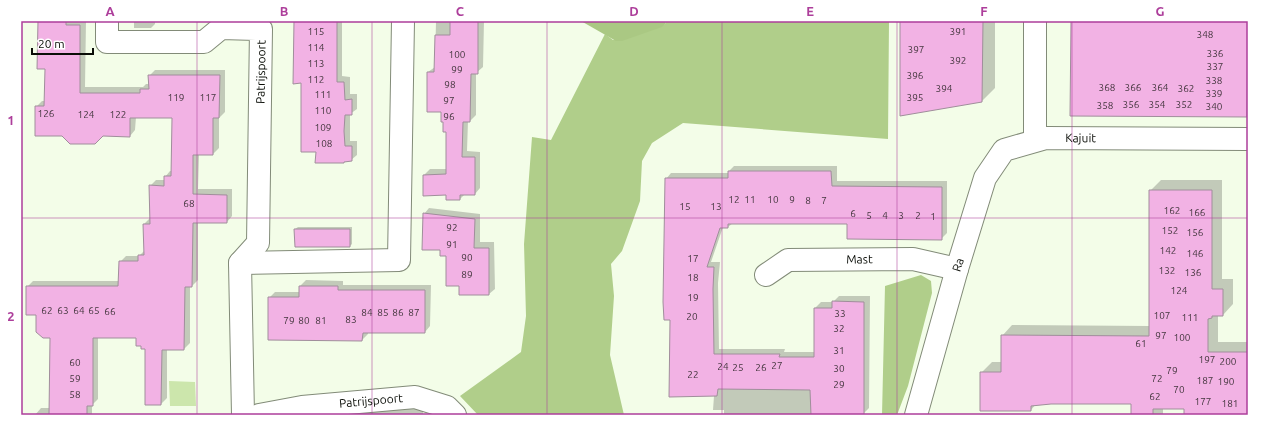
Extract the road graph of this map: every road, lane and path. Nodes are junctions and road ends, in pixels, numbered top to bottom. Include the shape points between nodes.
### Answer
1 (108, 21) edge
2 (403, 21) edge
3 (1036, 21) edge
4 (1247, 139) edge
5 (1035, 140) junction
6 (240, 263) junction
7 (957, 269) junction
8 (766, 275) dead end
9 (243, 415) edge
10 (259, 415) edge
11 (455, 415) edge
12 (916, 415) edge

1 - 6 street, Patrijspoort via 107,42 204,42 221,28 261,29 258,243
2 - 6 street via 399,260
3 - 5 street
4 - 5 street, Kajuit
5 - 7 street, Ra via 1004,150 985,178
6 - 9 street
7 - 8 street, Mast via 913,259 788,260
7 - 12 street, Ra
10 - 11 street, Patrijspoort via 302,407 415,397 447,407

